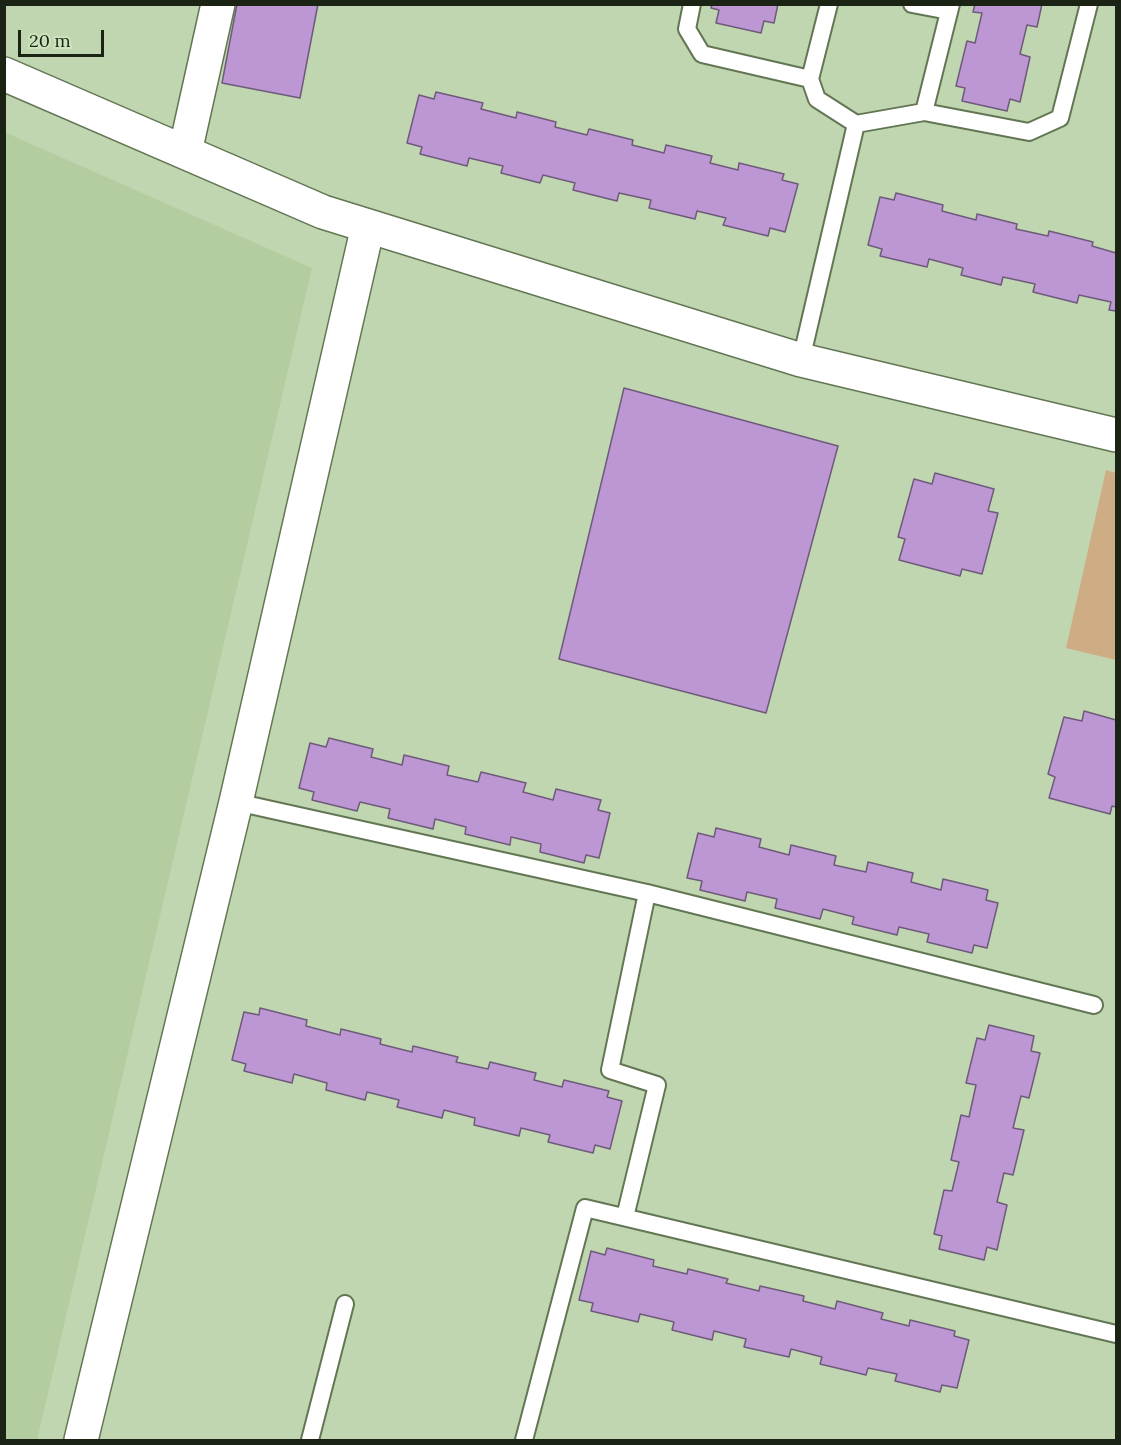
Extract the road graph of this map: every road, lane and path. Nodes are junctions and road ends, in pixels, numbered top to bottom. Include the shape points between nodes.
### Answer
1 (218, 4) edge
2 (692, 4) edge
3 (830, 4) edge
4 (912, 4) edge
5 (1089, 4) edge
6 (950, 8) edge
7 (4, 74) edge
8 (810, 79) junction
9 (924, 112) junction
10 (856, 124) junction
11 (185, 152) junction
12 (369, 226) junction
13 (801, 360) junction
14 (1116, 435) edge
15 (236, 802) junction
16 (647, 893) junction
17 (1094, 1005) dead end
18 (625, 1217) junction
19 (345, 1304) dead end
20 (1116, 1334) edge
21 (81, 1440) edge
22 (310, 1440) edge
23 (524, 1440) edge

1 - 11 street
2 - 8 lane via 687,29 702,54
3 - 8 lane
4 - 6 lane
5 - 9 lane via 1060,118 1029,132
6 - 9 lane
7 - 11 street
8 - 10 lane via 817,99
9 - 10 lane
10 - 13 lane
11 - 12 street via 323,212
12 - 13 street
12 - 15 street
13 - 14 street
15 - 16 lane
15 - 21 street
16 - 17 lane
16 - 18 lane via 610,1070 657,1085
18 - 20 lane
18 - 23 lane via 585,1208
19 - 22 lane

